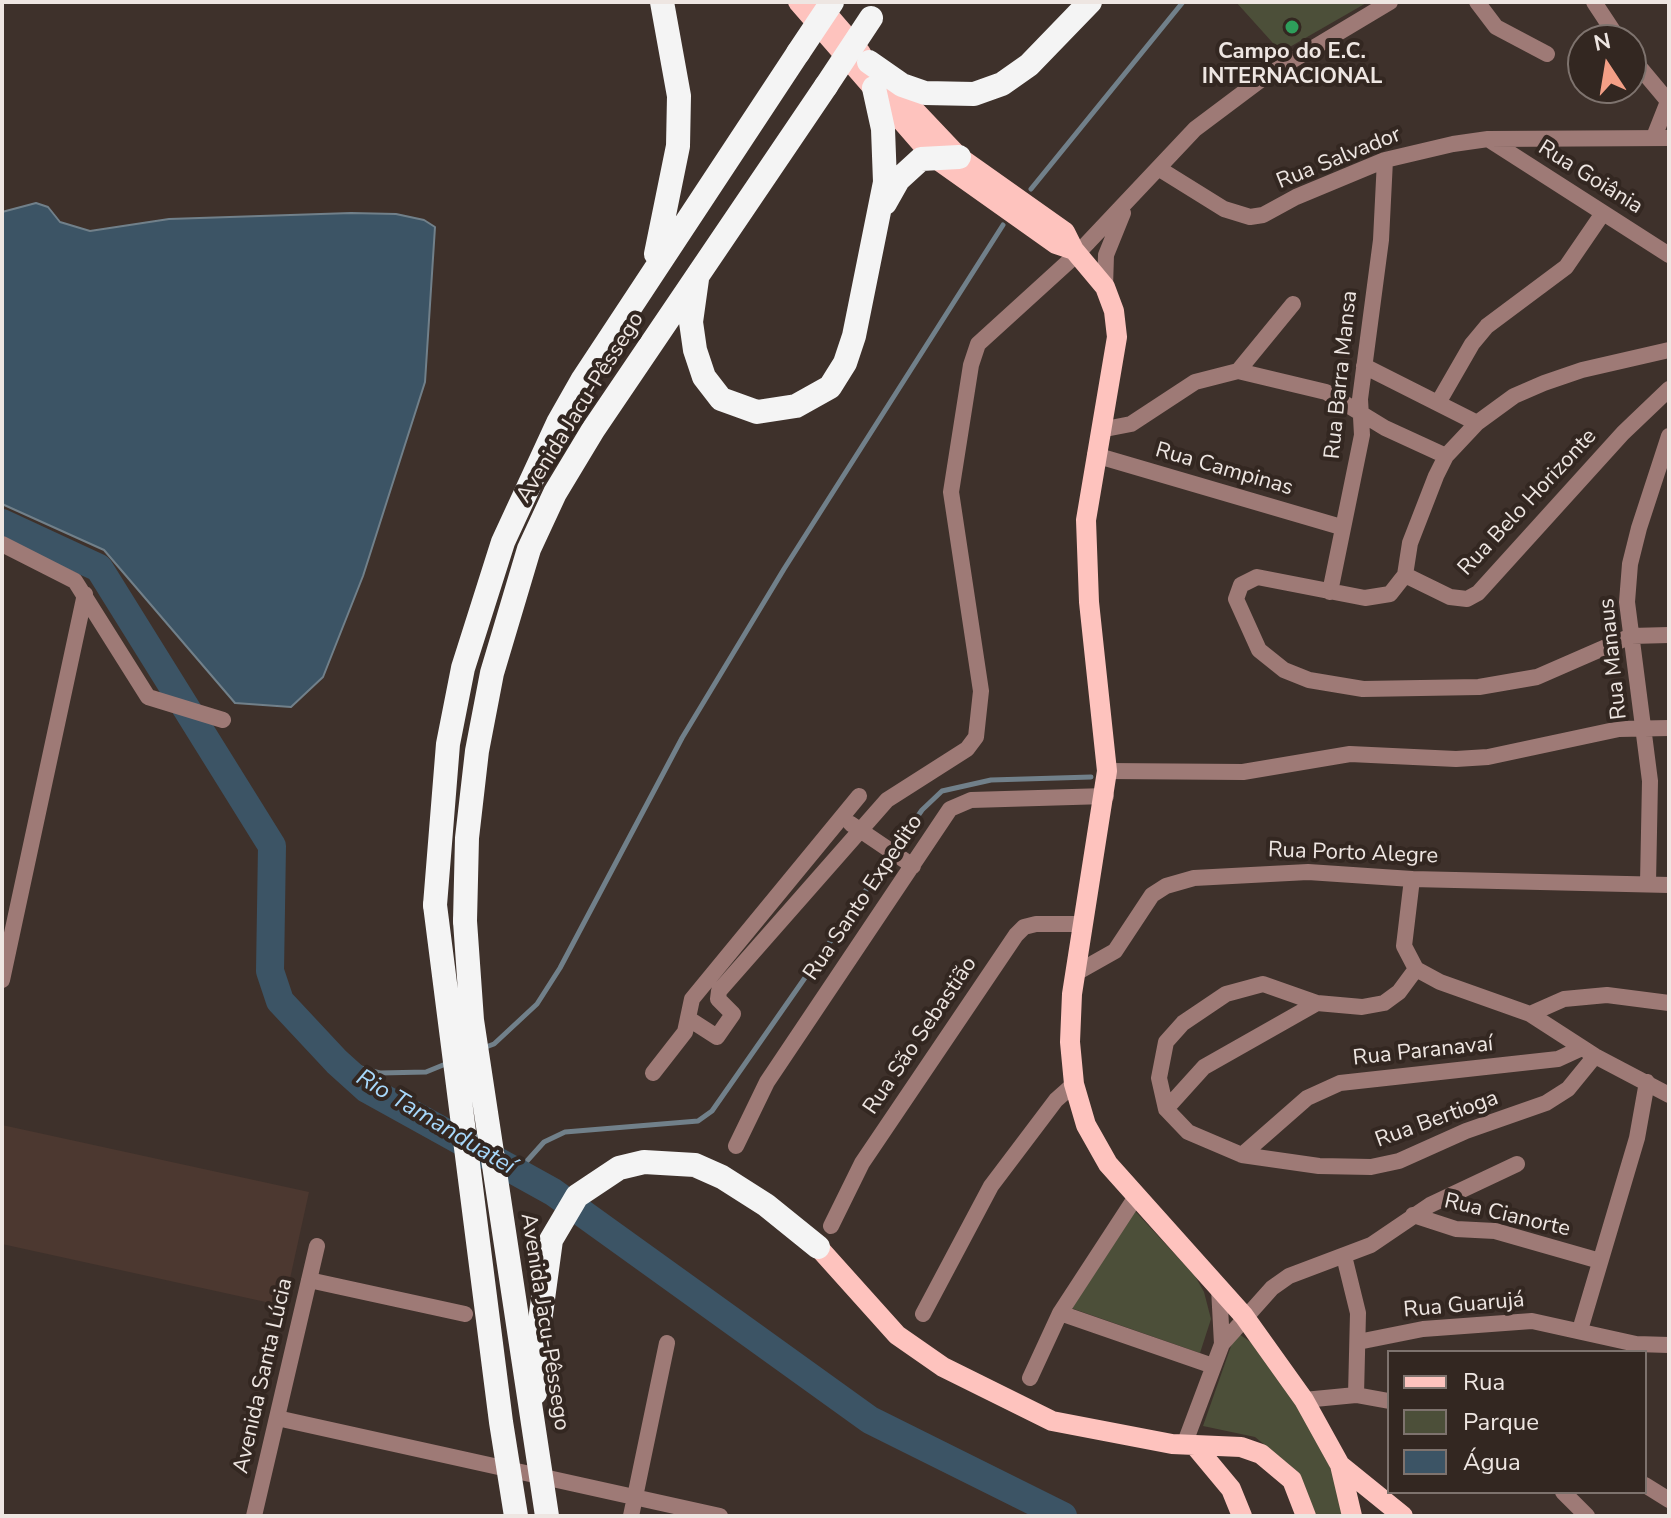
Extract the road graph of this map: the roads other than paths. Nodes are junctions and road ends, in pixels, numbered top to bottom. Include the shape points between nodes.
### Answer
1 (662, 2) edge
2 (798, 2) edge
3 (817, 2) edge
4 (832, 2) edge
5 (1090, 2) edge
6 (1390, 2) edge
7 (1477, 2) edge
8 (1594, 2) edge
9 (877, 10) edge
10 (1608, 24) edge
11 (1547, 54) dead end
12 (869, 62) junction
13 (1647, 76) edge
14 (874, 88) junction
15 (1668, 100) edge
16 (1661, 138) edge
17 (1488, 139) junction
18 (932, 156) junction
19 (959, 157) junction
20 (1385, 160) junction
21 (1158, 168) junction
22 (1131, 197) junction
23 (880, 212) junction
24 (1603, 213) junction
25 (1076, 252) junction
26 (1669, 255) edge
27 (652, 271) junction
28 (698, 272) junction
29 (1105, 287) junction
30 (1293, 304) dead end
31 (1669, 350) edge
32 (1364, 366) junction
33 (1238, 371) junction
34 (1669, 389) edge
35 (1438, 403) junction
36 (1361, 412) junction
37 (1477, 423) junction
38 (1100, 430) junction
39 (1669, 436) edge
40 (1095, 455) junction
41 (1446, 456) junction
42 (1341, 527) junction
43 (2, 544) edge
44 (1405, 575) junction
45 (1330, 592) junction
46 (85, 594) junction
47 (1669, 635) edge
48 (1631, 636) junction
49 (223, 720) dead end
50 (1644, 727) junction
51 (1669, 728) edge
52 (1107, 771) junction
53 (859, 796) dead end
54 (1106, 796) junction
55 (842, 818) junction
56 (861, 829) junction
57 (913, 866) junction
58 (1412, 879) junction
59 (1648, 883) junction
60 (1669, 885) edge
61 (1084, 924) junction
62 (1416, 969) junction
63 (1076, 973) junction
64 (2, 980) edge
65 (1317, 1003) junction
66 (1669, 1003) edge
67 (1530, 1014) junction
68 (689, 1019) junction
69 (1588, 1052) junction
70 (653, 1073) dead end
71 (1647, 1082) junction
72 (1074, 1084) junction
73 (1669, 1095) edge
74 (1166, 1109) junction
75 (736, 1146) dead end
76 (1242, 1155) junction
77 (1517, 1164) dead end
78 (1135, 1198) junction
79 (1413, 1215) junction
80 (831, 1226) dead end
81 (317, 1246) dead end
82 (818, 1247) joint
83 (1344, 1256) junction
84 (1600, 1261) junction
85 (309, 1280) junction
86 (1219, 1288) junction
87 (1060, 1313) junction
88 (465, 1314) dead end
89 (923, 1314) dead end
90 (1244, 1316) junction
91 (1580, 1330) junction
92 (1358, 1342) junction
93 (667, 1343) dead end
94 (1222, 1344) junction
95 (1669, 1345) edge
96 (1213, 1366) junction
97 (1030, 1378) dead end
98 (1356, 1395) junction
99 (1304, 1400) junction
100 (1387, 1401) edge
101 (277, 1418) junction
102 (501, 1422) junction
103 (534, 1424) junction
104 (1190, 1446) junction
105 (1340, 1465) junction
106 (1647, 1486) edge
107 (1565, 1494) edge
108 (635, 1495) junction
109 (1669, 1500) edge
110 (254, 1516) edge
111 (499, 1516) edge
112 (516, 1516) edge
113 (547, 1516) edge
114 (631, 1516) edge
115 (720, 1516) edge
116 (1242, 1516) edge
117 (1306, 1516) edge
118 (1352, 1516) edge
119 (1403, 1516) edge
120 (1587, 1516) edge

1 - 27 highway via 679,96 678,146
2 - 14 main road
3 - 12 main road
4 - 27 highway, Avenida Jacu-Pêssego, bridge
5 - 12 highway via 1029,65 1002,84 974,94 925,93 902,85
6 - 21 street via 1263,78 1195,129
7 - 11 street via 1496,27
8 - 10 street
9 - 28 highway, Avenida Jacu-Pêssego, bridge
12 - 19 main road
13 - 15 street
14 - 18 main road
14 - 23 highway via 885,163
15 - 16 street, Rua Salvador
16 - 17 street, Rua Salvador
17 - 20 street, Rua Salvador
17 - 24 street, Rua Goiânia
18 - 19 highway
18 - 23 highway via 909,168
18 - 25 main road via 1056,244
19 - 25 main road via 1065,232
20 - 21 street, Rua Salvador via 1250,217 1224,209
20 - 32 street, Rua Barra Mansa via 1381,240
21 - 22 street
22 - 25 street
22 - 29 street via 1109,246
23 - 28 highway via 845,363 830,387 796,406 757,412 721,399 704,377 691,322
24 - 26 street, Rua Goiânia
24 - 35 street via 1566,267 1487,326
25 - 29 main road
25 - 56 street via 978,344 971,365 951,492 981,691 976,737 967,749 887,800
27 - 102 highway, Avenida Jacu-Pêssego, bridge via 558,423 503,542 463,668 448,744 435,905
28 - 103 highway, Avenida Jacu-Pêssego, bridge via 562,480 529,549 492,673 477,751 465,921 472,1020
29 - 38 main road via 1117,337
30 - 33 street
31 - 37 street via 1544,383 1514,396
32 - 35 street
32 - 36 street, Rua Barra Mansa
33 - 36 street via 1326,392
33 - 38 street via 1195,382 1131,424
34 - 44 street, Rua Belo Horizonte via 1478,593 1467,599 1450,597
35 - 37 street
36 - 41 street
36 - 42 street, Rua Barra Mansa via 1362,435
37 - 41 street
38 - 40 main road
39 - 48 street, Rua Manaus via 1630,564
40 - 42 street, Rua Campinas
40 - 52 main road via 1086,520 1087,567
41 - 44 street via 1420,513
42 - 45 street, Rua Barra Mansa
43 - 46 street via 61,571
44 - 45 street via 1400,586 1379,598
45 - 48 street via 1257,577 1241,585 1236,599 1259,650 1284,670 1363,689 1479,687 1537,677
46 - 49 street via 148,697
46 - 64 street
47 - 48 street
48 - 50 street, Rua Manaus
50 - 51 street
50 - 52 street via 1488,757 1350,754 1243,772
50 - 59 street, Rua Manaus via 1650,781
52 - 54 main road
53 - 55 street
54 - 57 street, Rua Santo Expedito via 962,803 950,809
54 - 61 main road
55 - 56 street
55 - 68 street via 692,999
56 - 57 street
56 - 68 street via 719,991 718,999 733,1014 717,1037
57 - 75 street, Rua Santo Expedito via 767,1082
58 - 59 street, Rua Porto Alegre
58 - 62 street via 1404,946
58 - 63 street, Rua Porto Alegre via 1308,872 1194,878 1152,895 1115,951
59 - 60 street, Rua Porto Alegre
61 - 63 main road
61 - 80 street, Rua São Sebastião via 1036,924 1016,935 862,1163
62 - 65 street via 1384,1003 1339,1008
62 - 67 street
63 - 72 main road via 1070,1042
65 - 74 street via 1204,1067
65 - 74 street via 1263,984 1226,994 1183,1023 1160,1056
66 - 67 street via 1607,995 1564,999
67 - 69 street
68 - 70 street via 677,1045
69 - 71 street
69 - 76 street, Rua Paranavaí via 1340,1083 1307,1098
69 - 76 street, Rua Bertioga via 1568,1089 1546,1103 1399,1161 1345,1168
71 - 73 street
71 - 84 street via 1637,1138
72 - 78 main road via 1095,1143
72 - 89 street via 991,1186
74 - 76 street, Rua Bertioga via 1188,1132
77 - 79 street
78 - 86 main road
78 - 87 street
79 - 83 street, Rua Cianorte via 1371,1245
79 - 84 street, Rua Cianorte via 1456,1229 1495,1231
81 - 85 street, Avenida Santa Lúcia
82 - 103 highway, bridge via 766,1205 695,1165 644,1162 619,1168 577,1196 551,1240
82 - 104 main road via 897,1335 943,1367 1052,1421
83 - 90 street, Rua Cianorte via 1289,1276
83 - 92 street via 1355,1295
84 - 91 street
85 - 88 street
85 - 101 street, Avenida Santa Lúcia
86 - 90 main road
86 - 94 street
87 - 96 street
87 - 97 street
90 - 94 street, Rua Cianorte
90 - 99 main road
91 - 92 street, Rua Guarujá via 1512,1322 1423,1329
91 - 95 street, Rua Guarujá via 1636,1344
92 - 98 street
93 - 108 street
94 - 96 street
96 - 104 street
98 - 99 street
98 - 100 street
99 - 105 main road
101 - 108 street
101 - 110 street, Avenida Santa Lúcia
102 - 111 highway, bridge
102 - 112 highway, Avenida Jacu-Pêssego, bridge
103 - 113 highway, Avenida Jacu-Pêssego, bridge
104 - 116 main road via 1231,1489
104 - 117 main road via 1241,1447 1270,1459 1292,1480
105 - 118 main road
105 - 119 main road
106 - 109 street
107 - 120 street
108 - 114 street
108 - 115 street

